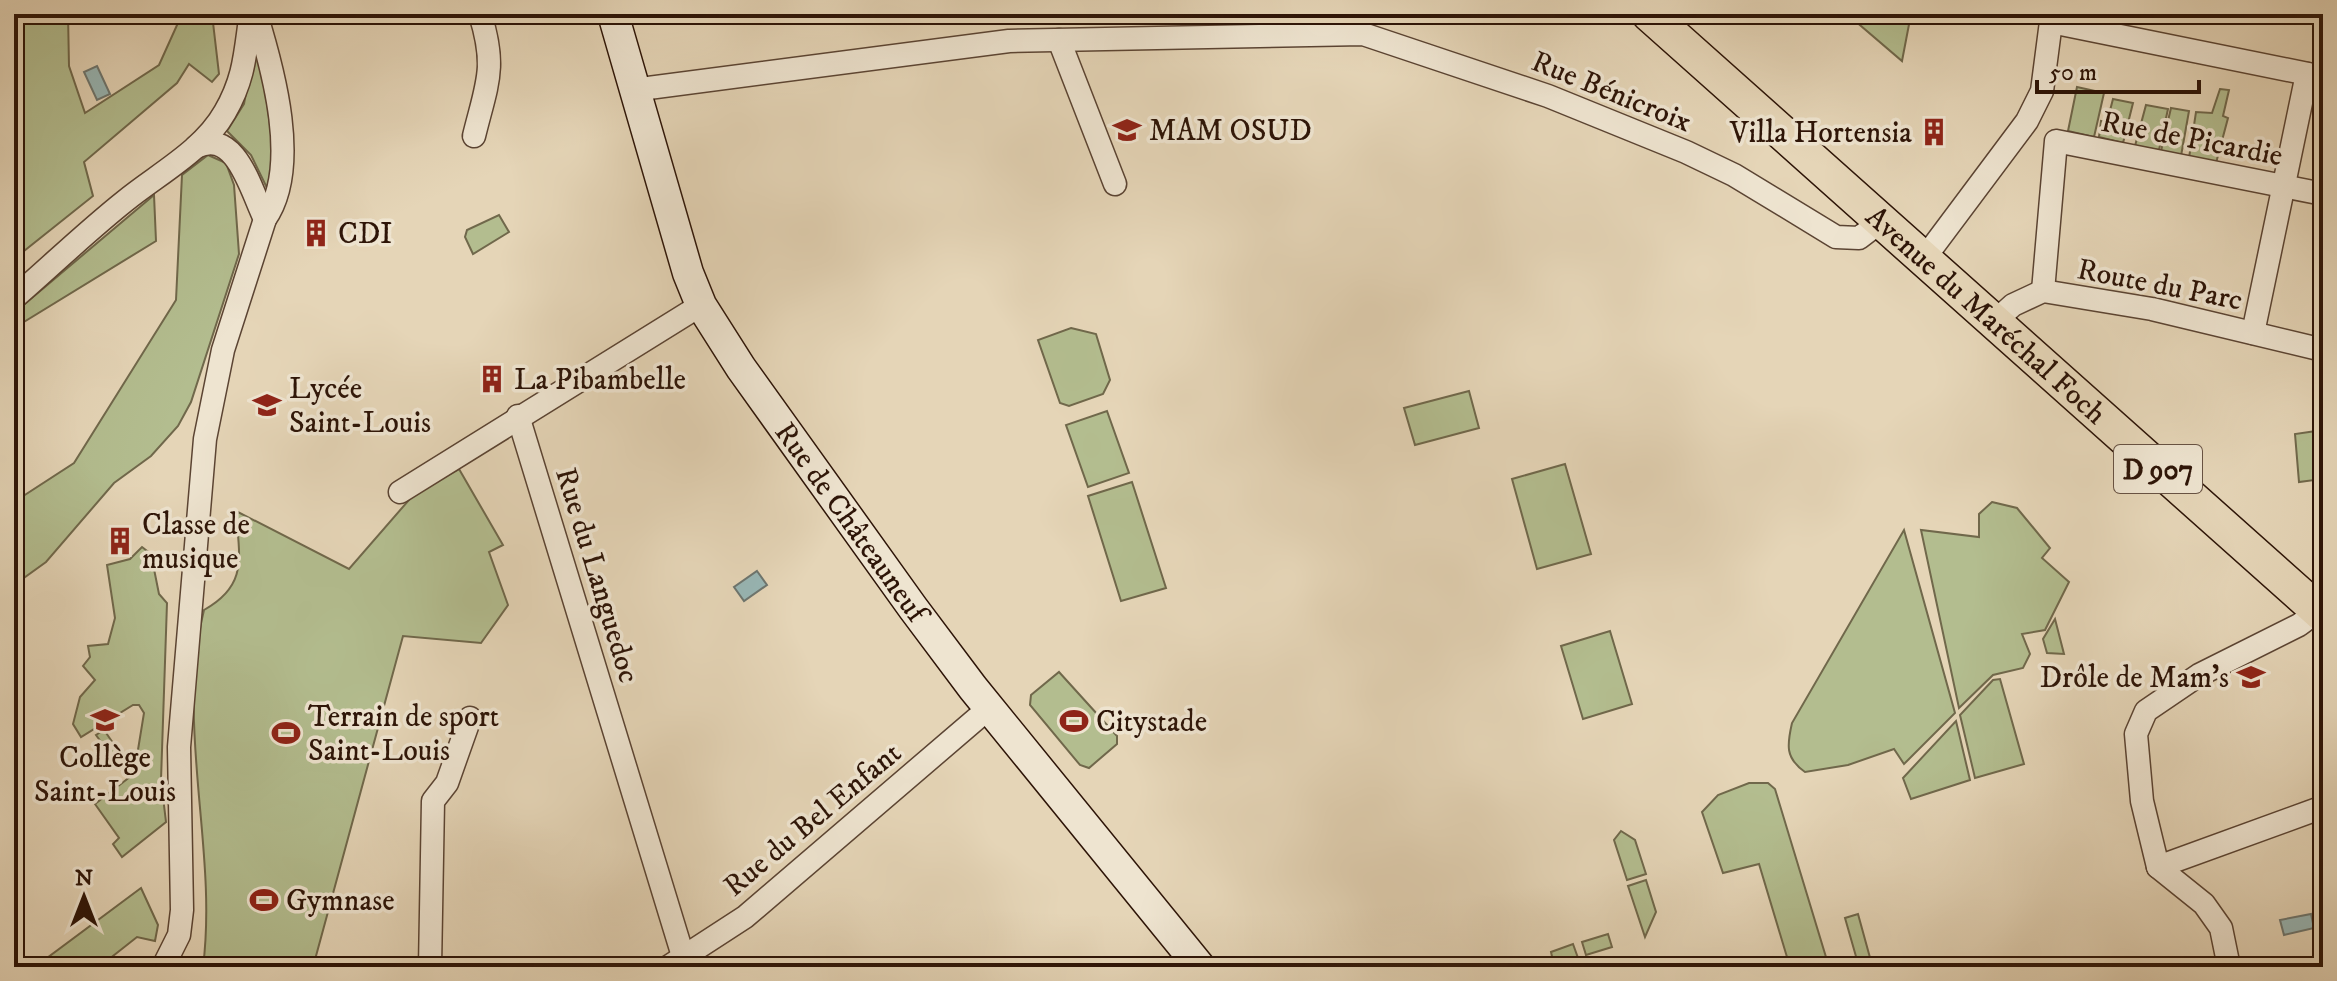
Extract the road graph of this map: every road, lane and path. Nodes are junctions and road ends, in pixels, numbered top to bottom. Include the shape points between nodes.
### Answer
1 (254, 14) edge
2 (480, 14) edge
3 (613, 14) edge
4 (1649, 14) edge
5 (2052, 18) edge
6 (1059, 40) junction
7 (2315, 76) edge
8 (633, 90) junction
9 (474, 136) dead end
10 (196, 147) junction
11 (1115, 184) dead end
12 (2283, 186) junction
13 (2323, 194) edge
14 (265, 219) junction
15 (1880, 222) junction
16 (1923, 260) junction
17 (2043, 291) junction
18 (14, 298) edge
19 (701, 305) junction
20 (1993, 323) junction
21 (2253, 333) junction
22 (2323, 350) edge
23 (518, 416) junction
24 (400, 492) dead end
25 (2320, 613) edge
26 (989, 708) junction
27 (470, 718) dead end
28 (2323, 807) edge
29 (2158, 867) junction
30 (675, 962) edge
31 (163, 967) edge
32 (430, 967) edge
33 (1200, 967) edge
34 (2229, 967) edge

1 - 10 street via 238,87 223,116
1 - 14 street via 280,114 275,204
2 - 9 street via 491,60
3 - 8 main road, Rue de Châteauneuf
4 - 15 main road, Avenue du Maréchal Foch / D 907
5 - 7 street
5 - 16 street via 2042,91 2027,121
6 - 8 street, Rue Bénicroix via 1009,41
6 - 11 street
6 - 15 street, Rue Bénicroix via 1363,34 1548,96 1686,152 1836,237 1859,238
7 - 12 street
8 - 19 main road, Rue de Châteauneuf
10 - 14 street via 206,141 232,150
10 - 18 street via 124,201
12 - 13 street, Rue de Picardie
12 - 17 street, Rue de Picardie via 2056,141
12 - 21 street
14 - 31 street via 223,350 205,439 179,747 182,910 179,935
15 - 16 main road, Avenue du Maréchal Foch / D 907
16 - 20 main road, Avenue du Maréchal Foch / D 907
17 - 20 street, Route du Parc via 2013,305
17 - 21 street, Route du Parc
19 - 23 street
19 - 26 main road, Rue de Châteauneuf via 861,537
20 - 25 main road, Avenue du Maréchal Foch / D 907
21 - 22 street, Route du Parc
23 - 24 street
23 - 30 street, Rue du Languedoc
25 - 29 street via 2199,675 2140,719 2136,734 2142,801
26 - 30 street, Rue du Bel Enfant via 745,917
26 - 33 main road, Rue de Châteauneuf
27 - 32 street via 447,783 433,801
28 - 29 street
29 - 34 street via 2204,904 2221,928

